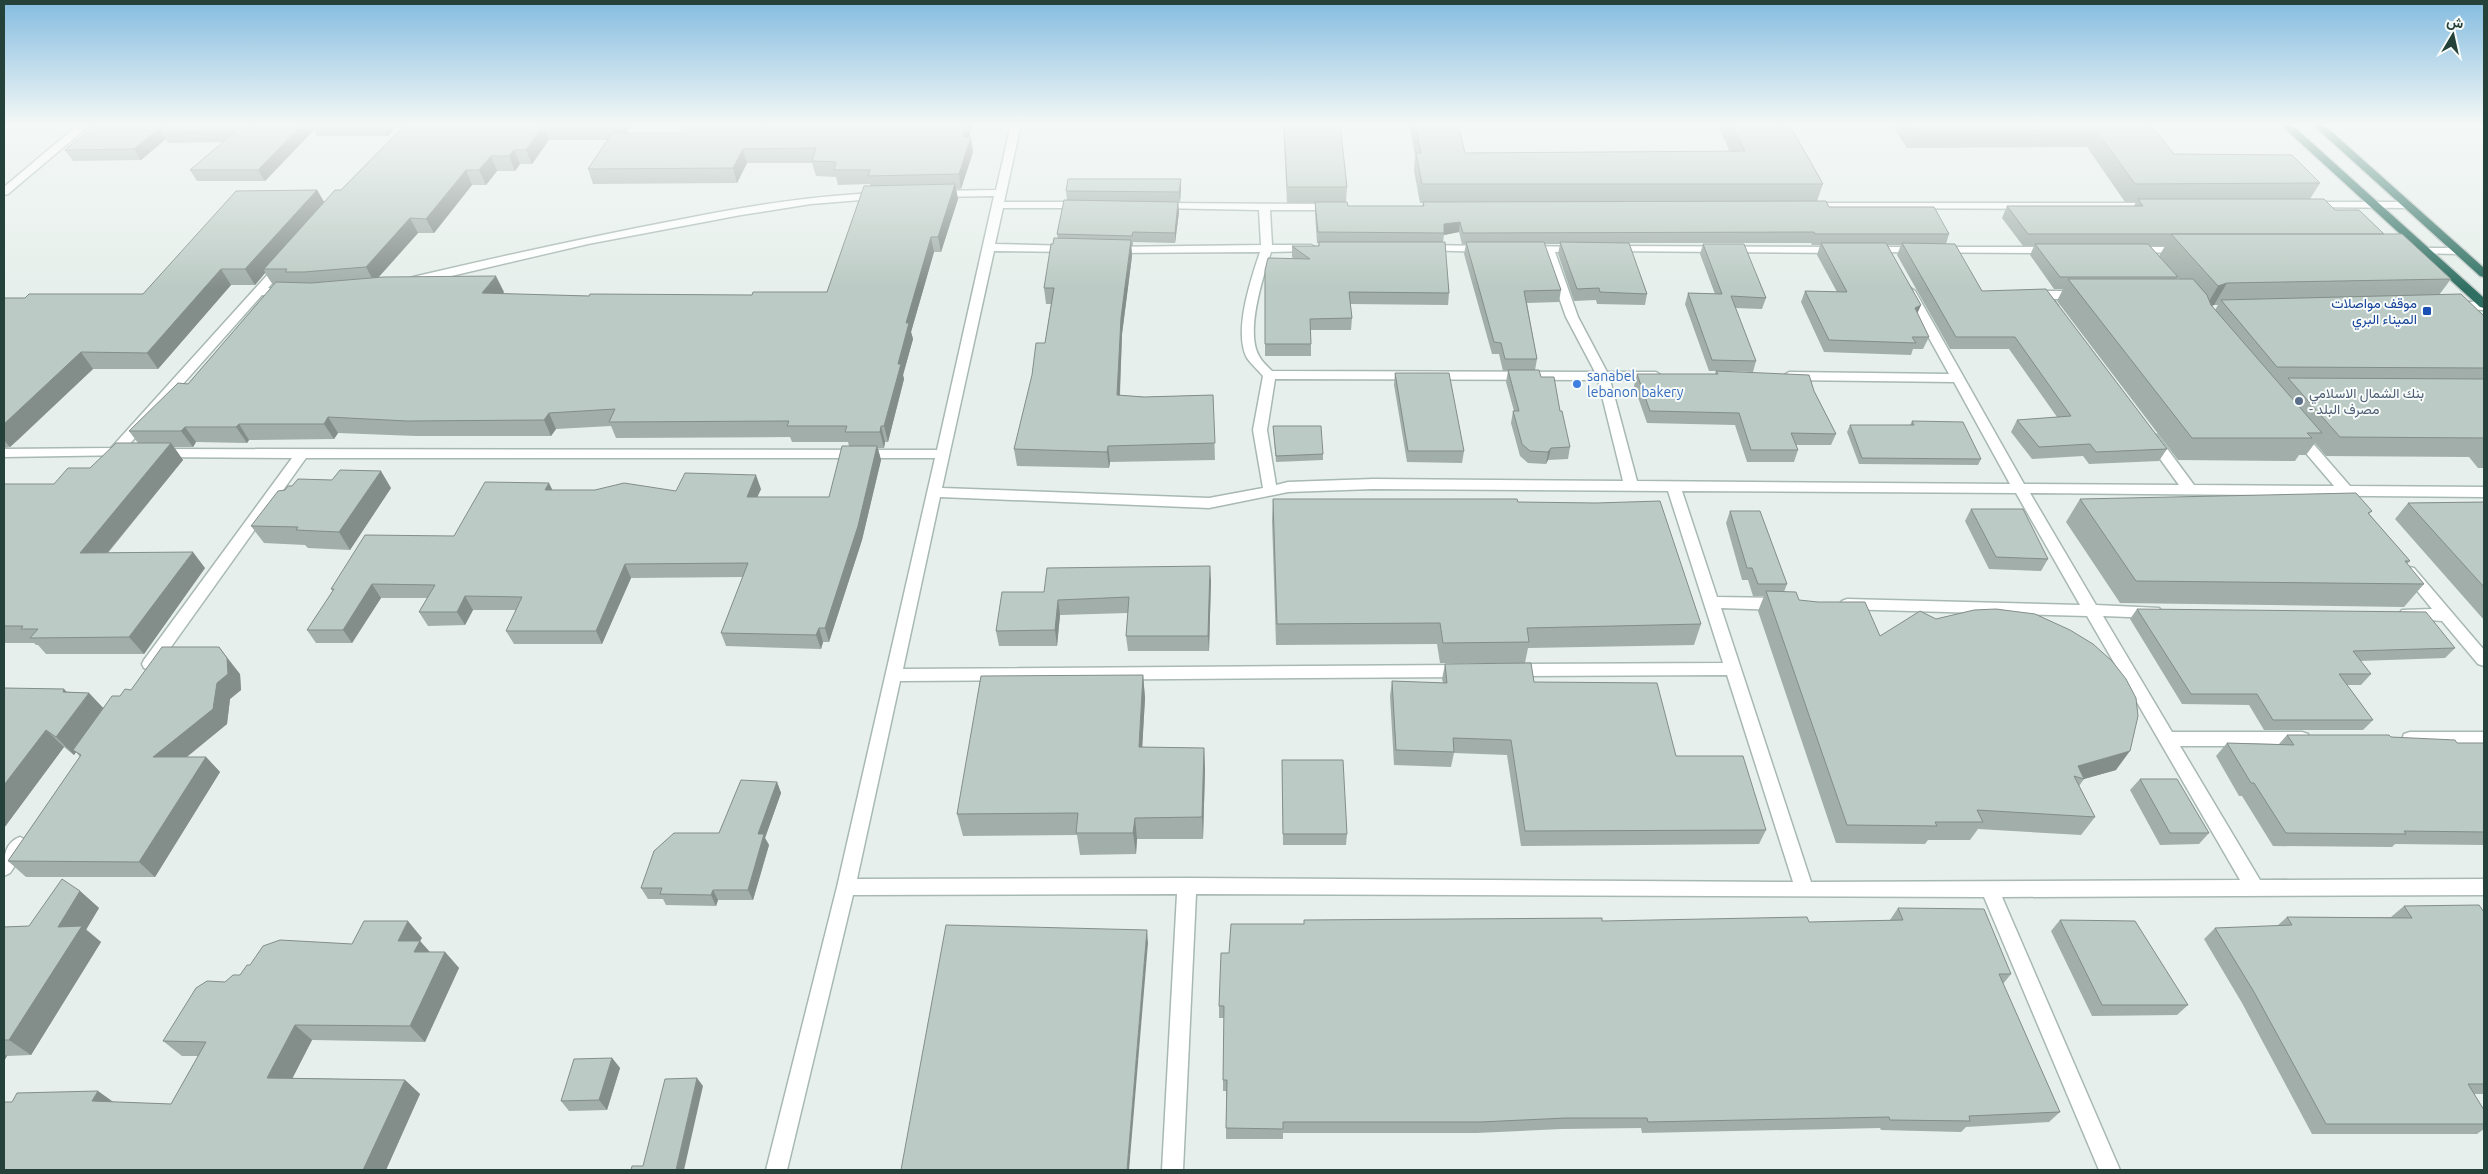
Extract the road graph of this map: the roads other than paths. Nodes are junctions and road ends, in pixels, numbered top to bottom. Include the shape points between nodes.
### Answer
1 (20, 179) edge
2 (1005, 179) edge
3 (2347, 179) edge
4 (2379, 179) edge
5 (4, 192) edge
6 (922, 194) edge
7 (892, 195) edge
8 (1001, 199) junction
9 (1093, 205) edge
10 (2377, 205) junction
11 (2408, 205) junction
12 (1149, 206) edge
13 (1802, 206) edge
14 (2168, 206) edge
15 (2298, 206) edge
16 (1347, 207) edge
17 (1264, 208) junction
18 (990, 247) junction
19 (1267, 248) junction
20 (1325, 248) edge
21 (1412, 248) edge
22 (1499, 249) edge
23 (1519, 249) edge
24 (1548, 249) junction
25 (1084, 250) edge
26 (1103, 250) edge
27 (1887, 250) junction
28 (2064, 250) edge
29 (2118, 250) edge
30 (2146, 250) junction
31 (2194, 250) edge
32 (2398, 251) edge
33 (2426, 251) junction
34 (2458, 251) junction
35 (290, 255) edge
36 (1895, 265) edge
37 (2158, 265) edge
38 (2484, 274) edge
39 (1902, 280) edge
40 (402, 283) edge
41 (258, 292) junction
42 (294, 294) edge
43 (2094, 295) edge
44 (2484, 305) edge
45 (2436, 306) edge
46 (2062, 318) edge
47 (1268, 375) junction
48 (1603, 376) junction
49 (1671, 376) edge
50 (1778, 376) edge
51 (1957, 378) junction
52 (2144, 427) edge
53 (2291, 427) edge
54 (4, 452) edge
55 (115, 452) junction
56 (943, 454) junction
57 (301, 455) junction
58 (1631, 484) junction
59 (1673, 485) junction
60 (2020, 487) junction
61 (1270, 490) junction
62 (2190, 490) junction
63 (2342, 491) junction
64 (936, 492) junction
65 (2484, 492) edge
66 (2352, 506) edge
67 (2402, 564) edge
68 (1711, 602) junction
69 (1799, 604) edge
70 (1828, 605) edge
71 (2092, 611) junction
72 (2170, 612) edge
73 (2396, 614) edge
74 (2445, 615) junction
75 (2484, 660) edge
76 (1733, 668) junction
77 (1493, 670) edge
78 (1473, 671) edge
79 (144, 674) edge
80 (894, 675) junction
81 (2166, 738) junction
82 (2315, 739) edge
83 (2395, 739) edge
84 (2484, 739) edge
85 (27, 836) edge
86 (4, 868) edge
87 (1188, 886) junction
88 (846, 887) junction
89 (2254, 887) junction
90 (2484, 887) edge
91 (1805, 890) junction
92 (1990, 890) junction
93 (776, 1170) edge
94 (1172, 1170) edge
95 (2110, 1170) edge

1 - 5 street
2 - 8 street
3 - 10 highway
4 - 11 highway
6 - 8 street
7 - 40 street via 755,208 623,233
8 - 9 street
8 - 18 street
10 - 11 street
10 - 15 street
10 - 33 highway
11 - 34 highway
12 - 17 street
13 - 14 street
16 - 17 street
17 - 19 street
18 - 25 street
18 - 56 street
19 - 20 street
19 - 26 street
19 - 47 street via 1257,277 1247,335 1253,357
21 - 22 street
23 - 24 street
24 - 27 street
24 - 48 street via 1572,318
27 - 28 street
27 - 36 street
29 - 30 street
30 - 31 street
30 - 37 street
32 - 33 street
33 - 34 street
33 - 44 highway
34 - 38 highway
35 - 41 street
39 - 51 street
41 - 42 street
41 - 55 street
43 - 46 street via 2044,295
44 - 45 street
47 - 48 street
47 - 61 street via 1260,430
48 - 49 street
48 - 58 street
50 - 51 street
51 - 60 street
52 - 62 street
53 - 63 street
54 - 55 street
55 - 57 street
56 - 57 street
56 - 64 street
57 - 79 street
58 - 59 street
58 - 61 street via 1372,484
59 - 60 street
59 - 68 street
60 - 62 street
60 - 71 street
61 - 64 street via 1209,503
62 - 63 street
63 - 65 street
63 - 66 street
64 - 80 street
67 - 74 street
68 - 69 street
68 - 76 street
70 - 71 street
71 - 72 street
71 - 81 street
73 - 74 street
74 - 75 street
76 - 77 street
76 - 91 street
78 - 80 street
80 - 88 street
81 - 82 street
81 - 89 street
83 - 84 street
85 - 86 street
87 - 88 street
87 - 91 street
87 - 94 street
88 - 93 street
89 - 90 street
89 - 92 street
91 - 92 street
92 - 95 street

